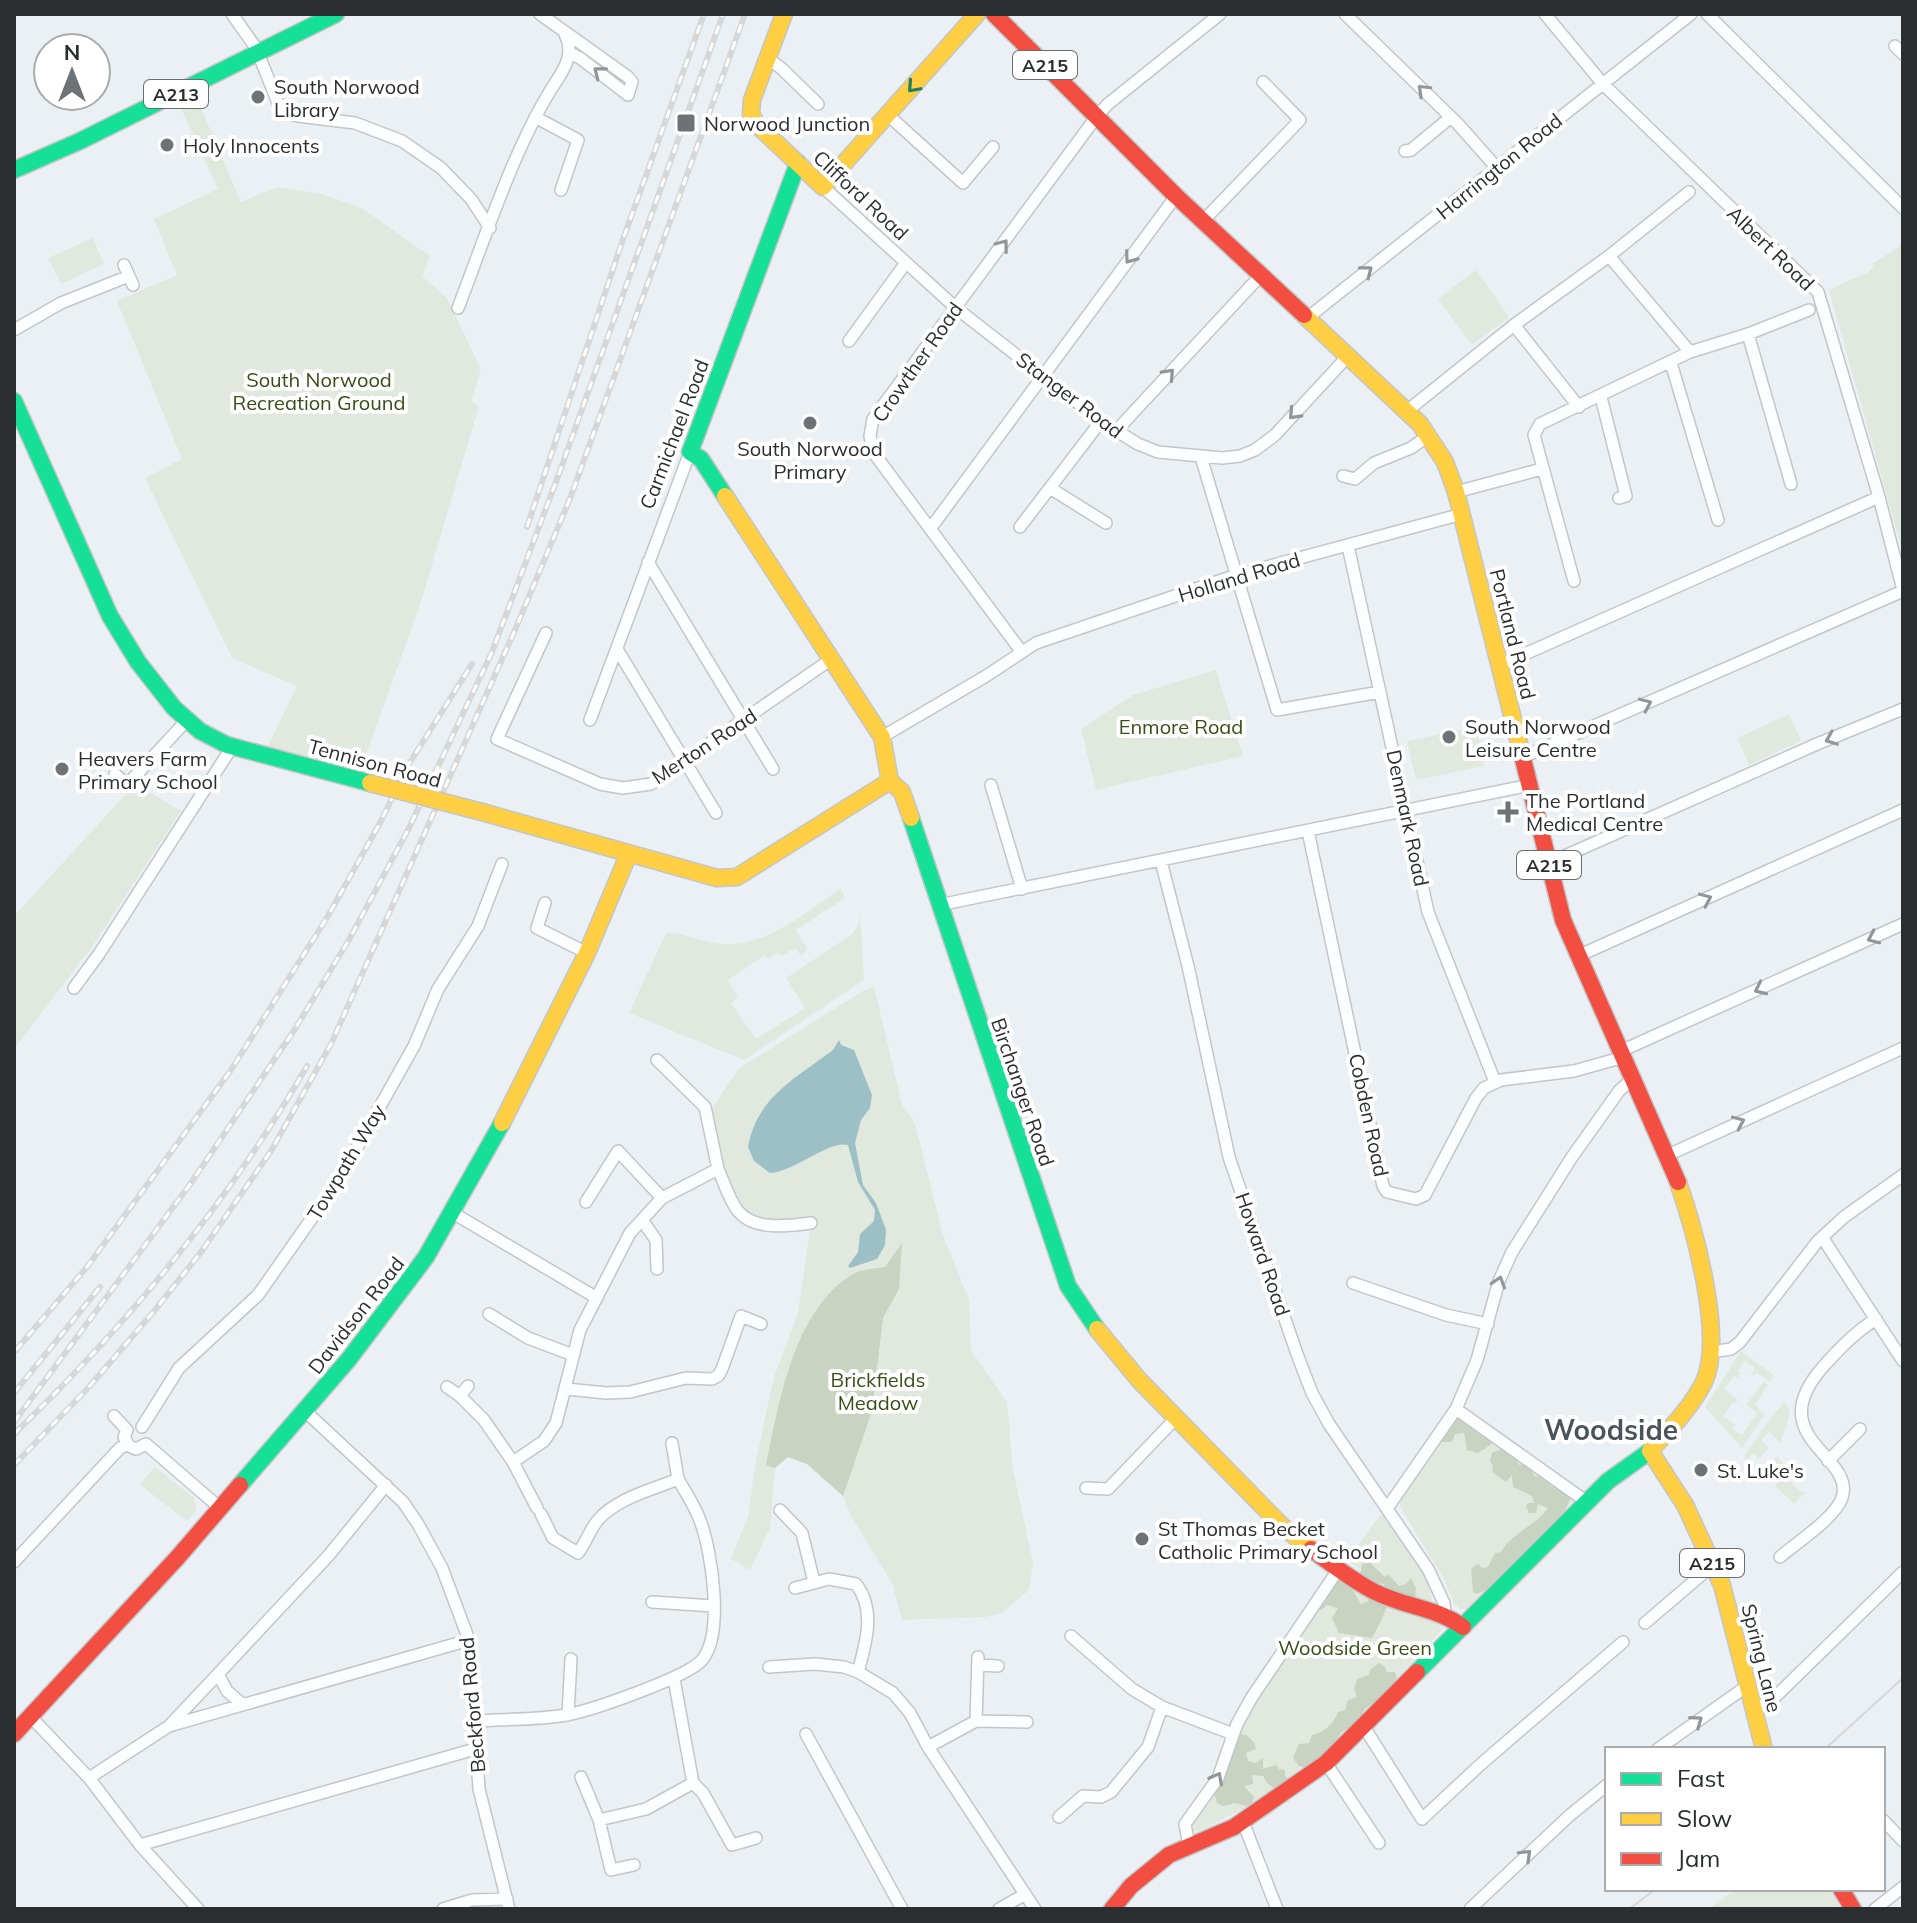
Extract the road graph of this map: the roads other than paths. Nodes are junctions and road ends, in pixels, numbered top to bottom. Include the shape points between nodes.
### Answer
1 (232, 14) edge
2 (336, 14) edge
3 (540, 14) edge
4 (784, 14) edge
5 (977, 14) edge
6 (994, 14) edge
7 (1220, 14) edge
8 (1345, 14) edge
9 (1545, 14) edge
10 (1691, 14) edge
11 (1707, 14) edge
12 (565, 34) junction
13 (570, 53) junction
14 (258, 54) junction
15 (767, 58) junction
16 (1263, 82) dead end
17 (1603, 84) junction
18 (818, 104) dead end
19 (888, 115) junction
20 (1097, 116) junction
21 (535, 117) junction
22 (1451, 117) junction
23 (993, 147) dead end
24 (1405, 151) dead end
25 (798, 163) junction
26 (1496, 167) junction
27 (14, 170) edge
28 (823, 187) junction
29 (561, 190) dead end
30 (1689, 192) dead end
31 (1176, 196) junction
32 (1903, 208) edge
33 (1203, 221) junction
34 (490, 228) junction
35 (1609, 256) junction
36 (905, 264) junction
37 (128, 275) dead end
38 (1261, 275) junction
39 (458, 308) dead end
40 (956, 308) junction
41 (1809, 310) dead end
42 (1306, 319) junction
43 (1514, 325) junction
44 (14, 330) edge
45 (1748, 334) junction
46 (849, 341) dead end
47 (1690, 352) junction
48 (1347, 357) junction
49 (1671, 363) junction
50 (1043, 376) junction
51 (1601, 397) junction
52 (14, 401) edge
53 (1579, 407) junction
54 (1407, 411) junction
55 (1101, 421) junction
56 (1116, 431) junction
57 (1428, 436) junction
58 (690, 452) junction
59 (1201, 457) junction
60 (1542, 469) junction
61 (1343, 476) dead end
62 (1791, 484) dead end
63 (1050, 488) junction
64 (1456, 492) junction
65 (1879, 497) junction
66 (1619, 498) dead end
67 (1462, 514) junction
68 (1718, 520) dead end
69 (1106, 523) dead end
70 (1020, 527) dead end
71 (930, 529) junction
72 (1348, 546) junction
73 (648, 562) junction
74 (1237, 575) junction
75 (1574, 581) dead end
76 (1903, 590) edge
77 (546, 633) dead end
78 (617, 649) junction
79 (1021, 651) junction
80 (830, 660) junction
81 (1507, 661) junction
82 (1380, 692) junction
83 (1903, 709) edge
84 (187, 720) junction
85 (590, 720) dead end
86 (744, 720) junction
87 (882, 737) junction
88 (232, 747) junction
89 (1523, 757) junction
90 (685, 761) junction
91 (773, 769) dead end
92 (115, 774) dead end
93 (890, 781) junction
94 (991, 785) dead end
95 (1530, 785) junction
96 (1903, 810) edge
97 (1407, 811) junction
98 (716, 813) dead end
99 (1308, 831) junction
100 (629, 853) junction
101 (1161, 861) junction
102 (1549, 863) junction
103 (502, 864) dead end
104 (1022, 889) junction
105 (545, 903) dead end
106 (939, 905) junction
107 (1903, 924) edge
108 (587, 953) junction
109 (1578, 956) junction
110 (74, 988) dead end
111 (1903, 1048) edge
112 (1622, 1054) junction
113 (657, 1060) dead end
114 (1633, 1078) junction
115 (1495, 1082) junction
116 (1668, 1155) junction
117 (718, 1169) junction
118 (1903, 1175) edge
119 (662, 1198) junction
120 (586, 1202) dead end
121 (453, 1213) junction
122 (642, 1220) junction
123 (811, 1223) dead end
124 (1822, 1237) junction
125 (657, 1269) dead end
126 (1353, 1283) dead end
127 (597, 1298) junction
128 (489, 1314) dead end
129 (1876, 1319) junction
130 (761, 1324) dead end
131 (1488, 1324) junction
132 (1711, 1352) junction
133 (573, 1355) junction
134 (1903, 1361) edge
135 (447, 1387) dead end
136 (567, 1389) junction
137 (1456, 1409) junction
138 (305, 1411) junction
139 (114, 1416) dead end
140 (1177, 1417) junction
141 (142, 1427) junction
142 (1860, 1429) dead end
143 (127, 1430) junction
144 (672, 1443) dead end
145 (146, 1444) junction
146 (127, 1445) junction
147 (1650, 1451) junction
148 (1828, 1461) junction
149 (513, 1462) junction
150 (678, 1479) junction
151 (386, 1485) junction
152 (1086, 1488) dead end
153 (1587, 1502) junction
154 (1388, 1507) junction
155 (220, 1508) junction
156 (780, 1510) dead end
157 (1780, 1557) dead end
158 (14, 1562) edge
159 (1713, 1565) junction
160 (1338, 1570) junction
161 (1903, 1572) edge
162 (814, 1582) junction
163 (795, 1588) dead end
164 (652, 1602) dead end
165 (714, 1606) junction
166 (1445, 1614) junction
167 (1645, 1623) dead end
168 (1463, 1627) junction
169 (1071, 1636) dead end
170 (469, 1640) junction
171 (1623, 1642) dead end
172 (571, 1659) dead end
173 (998, 1666) dead end
174 (769, 1667) dead end
175 (858, 1672) junction
176 (218, 1674) junction
177 (674, 1679) junction
178 (1747, 1686) junction
179 (242, 1704) junction
180 (1162, 1707) junction
181 (1753, 1709) junction
182 (568, 1715) junction
183 (31, 1717) junction
184 (475, 1721) junction
185 (976, 1721) junction
186 (1027, 1722) dead end
187 (169, 1726) junction
188 (1364, 1727) junction
189 (14, 1734) edge
190 (806, 1734) dead end
191 (1233, 1734) junction
192 (928, 1747) junction
193 (1661, 1747) edge
194 (1763, 1747) edge
195 (475, 1749) junction
196 (1326, 1763) junction
197 (581, 1777) dead end
198 (89, 1778) junction
199 (693, 1783) junction
200 (1605, 1787) edge
201 (1059, 1817) dead end
202 (599, 1820) junction
203 (1243, 1822) junction
204 (1885, 1822) edge
205 (756, 1838) dead end
206 (1903, 1841) edge
207 (1379, 1843) dead end
208 (140, 1845) junction
209 (1189, 1846) junction
210 (634, 1865) dead end
211 (1903, 1887) edge
212 (1842, 1891) edge
213 (1024, 1895) junction
214 (508, 1904) edge
215 (198, 1909) edge
216 (443, 1909) edge
217 (902, 1909) edge
218 (999, 1909) edge
219 (1035, 1909) edge
220 (1112, 1909) edge
221 (1277, 1909) edge
222 (1470, 1909) edge
223 (1853, 1909) edge
224 (1875, 1909) edge

1 - 14 street
2 - 14 street, A213
3 - 12 street
4 - 15 street, Clifford Road
5 -> 19 street
6 - 20 street, Portland Road / A215
7 - 20 street, Crowther Road
22 -> 8 street
9 - 17 street, Albert Road
10 - 17 street, Harrington Road
11 - 32 street
12 - 13 street
12 -> 13 street via 628,77 628,95
13 - 21 street
14 - 27 street, A213
14 - 34 street via 285,112 355,123 402,141 441,168
15 - 18 street via 805,99
15 - 25 street, Clifford Road via 751,114
16 - 33 street via 1300,120
17 - 26 street, Harrington Road
17 - 65 street, Albert Road via 1818,292
19 - 23 street via 963,183
19 - 28 street
20 - 31 street, Portland Road / A215
40 -> 20 street, Crowther Road
21 - 29 street via 578,140
21 - 34 street
22 - 24 street
22 - 26 street
25 - 28 street, Clifford Road
25 - 58 street, Carmichael Road
42 -> 26 street, Harrington Road
28 - 36 street, Clifford Road
30 - 35 street
31 - 33 street, Portland Road / A215
31 -> 50 street
33 - 38 street, Portland Road / A215
34 - 39 street
35 - 43 street
35 - 47 street
36 - 40 street, Clifford Road
36 - 46 street
37 - 44 street
38 - 42 street, Portland Road / A215
56 -> 38 street
40 - 50 street, Stanger Road
40 - 71 street, Crowther Road via 873,419 870,436 873,452
41 - 45 street
42 - 48 street, Portland Road / A215
43 - 53 street
43 - 54 street
45 - 47 street
45 - 62 street
47 - 49 street
48 - 54 street, Portland Road / A215
48 -> 59 street, Stanger Road via 1261,446 1230,458
49 - 51 street
49 - 68 street
50 - 55 street, Stanger Road
50 - 71 street
51 - 53 street
51 - 66 street via 1626,496
52 - 84 street, Tennison Road via 110,616 127,647
53 - 60 street via 1540,424 1534,435
54 - 57 street, Portland Road / A215
55 - 56 street, Stanger Road
55 - 63 street
56 - 59 street, Stanger Road via 1158,452
57 - 61 street via 1374,463 1355,479
57 - 64 street, Portland Road / A215
58 - 73 street, Carmichael Road
58 - 80 street, Birchanger Road via 701,459
59 - 74 street
60 - 64 street
60 - 75 street
63 - 69 street
63 - 70 street
64 - 67 street, Portland Road / A215
65 - 76 street, Albert Road
65 - 81 street
67 - 72 street, Holland Road
67 - 81 street, Portland Road / A215
71 - 79 street, Crowther Road
72 - 74 street, Holland Road
72 - 82 street, Denmark Road
73 - 78 street, Carmichael Road
73 - 86 street
74 - 79 street, Holland Road
74 - 82 street via 1277,710
89 -> 76 street
77 - 90 street, Merton Road via 497,739 600,784 623,788 651,784
78 - 85 street, Carmichael Road
78 - 90 street
79 - 87 street, Holland Road
80 - 86 street, Merton Road
80 - 87 street, Birchanger Road
81 - 89 street, Portland Road / A215
82 - 97 street, Denmark Road
83 -> 102 street
84 - 88 street, Tennison Road
84 - 92 street via 127,785
86 - 90 street, Merton Road
86 - 91 street
87 - 93 street, Birchanger Road
88 - 100 street, Tennison Road, bridge
88 - 110 street
89 - 95 street, Portland Road / A215
90 - 98 street
93 - 100 street, Tennison Road via 737,877 717,878
93 - 106 street, Birchanger Road via 902,792
94 - 104 street
95 - 97 street
95 - 102 street, Portland Road / A215
109 -> 96 street
97 - 99 street
97 - 115 street, Denmark Road via 1428,912
99 - 101 street
99 - 115 street, Cobden Road via 1387,1192 1423,1197 1476,1098
100 - 108 street, Davidson Road
101 - 104 street
101 - 154 street, Howard Road via 1227,1150 1264,1262 1312,1393 1344,1449
102 - 109 street, Portland Road / A215
103 - 141 street, Towpath Way via 478,926 438,989 414,1046 338,1181 258,1295 179,1368
104 - 106 street
105 - 108 street via 537,928
106 - 140 street, Birchanger Road via 1068,1286 1123,1360
107 -> 112 street
108 - 121 street, Davidson Road
109 - 112 street, Portland Road / A215
116 -> 111 street
112 - 114 street, Portland Road / A215
112 - 115 street via 1574,1071
113 - 117 street via 705,1107
114 - 116 street, Portland Road / A215
131 -> 114 street via 1512,1252 1572,1157
116 - 132 street, Portland Road / A215 via 1699,1251
117 - 119 street
117 - 123 street via 738,1212 766,1226
118 - 124 street
119 - 120 street via 618,1151
119 - 122 street
121 - 127 street
121 - 138 street, Davidson Road via 382,1318
122 - 125 street via 656,1240
122 - 127 street
124 - 129 street
124 - 132 street via 1740,1342
126 - 131 street
127 - 133 street
128 - 133 street via 528,1338
129 - 134 street
129 - 148 street via 1845,1341 1804,1394 1804,1425
130 - 136 street via 741,1316 722,1369 712,1379 686,1378 618,1394
131 - 137 street
132 - 147 street, Portland Road / A215 via 1700,1389
133 - 136 street
135 - 149 street via 464,1391
136 - 149 street via 551,1432
137 - 153 street
137 - 154 street
138 - 151 street, Beckford Road
138 - 155 street, Davidson Road
139 - 143 street
140 - 152 street via 1108,1489
140 - 160 street, Birchanger Road via 1283,1527
141 - 143 street
141 - 145 street via 148,1434
142 - 148 street
143 - 146 street
144 - 150 street
145 - 146 street via 136,1449
145 - 155 street
146 - 158 street
147 - 153 street
147 - 159 street, Spring Lane / A215 via 1685,1505
148 - 157 street via 1842,1482 1842,1499
149 - 150 street via 553,1538 578,1553 598,1520 628,1499
150 - 165 street via 701,1520
151 - 170 street, Beckford Road via 418,1524 442,1568
151 - 176 street
153 - 168 street
154 - 166 street, Howard Road via 1428,1569
155 - 183 street, Davidson Road
156 - 162 street via 802,1533
159 - 167 street
159 - 178 street, Spring Lane / A215 via 1732,1616
160 - 166 street, Birchanger Road via 1377,1593
160 - 191 street
161 - 181 street via 1786,1688
162 - 163 street
162 - 175 street via 849,1581 862,1591 868,1630
164 - 165 street
165 - 177 street via 708,1651
166 - 168 street, Birchanger Road
168 - 188 street
169 - 180 street via 1132,1689
170 - 179 street
170 - 184 street, Beckford Road
171 - 188 street via 1422,1819
172 - 182 street
173 - 185 street via 978,1661
174 - 175 street via 829,1664
175 - 192 street via 893,1693
176 - 179 street
176 - 187 street
177 - 182 street
177 - 199 street
178 - 181 street, Spring Lane / A215
193 -> 178 street
179 - 187 street
180 - 191 street
180 - 201 street via 1148,1747 1111,1792 1083,1796
181 - 194 street, Spring Lane / A215
182 - 184 street
183 - 189 street, Davidson Road
183 - 198 street
184 - 195 street, Beckford Road
185 - 186 street
185 - 192 street
187 - 198 street
188 - 196 street
190 - 217 street
209 -> 191 street via 1185,1824 1218,1778
192 - 213 street
195 - 208 street
195 - 214 street, Beckford Road via 479,1789
196 - 203 street
196 - 207 street
197 - 202 street
198 - 208 street
199 - 202 street via 646,1809
199 - 205 street via 732,1845
222 -> 200 street
202 - 210 street via 611,1870
203 - 209 street
203 - 221 street
204 - 206 street
208 - 215 street
209 - 220 street via 1149,1869
211 - 224 street
212 - 223 street
213 - 218 street
213 - 219 street
214 - 216 street via 472,1900

